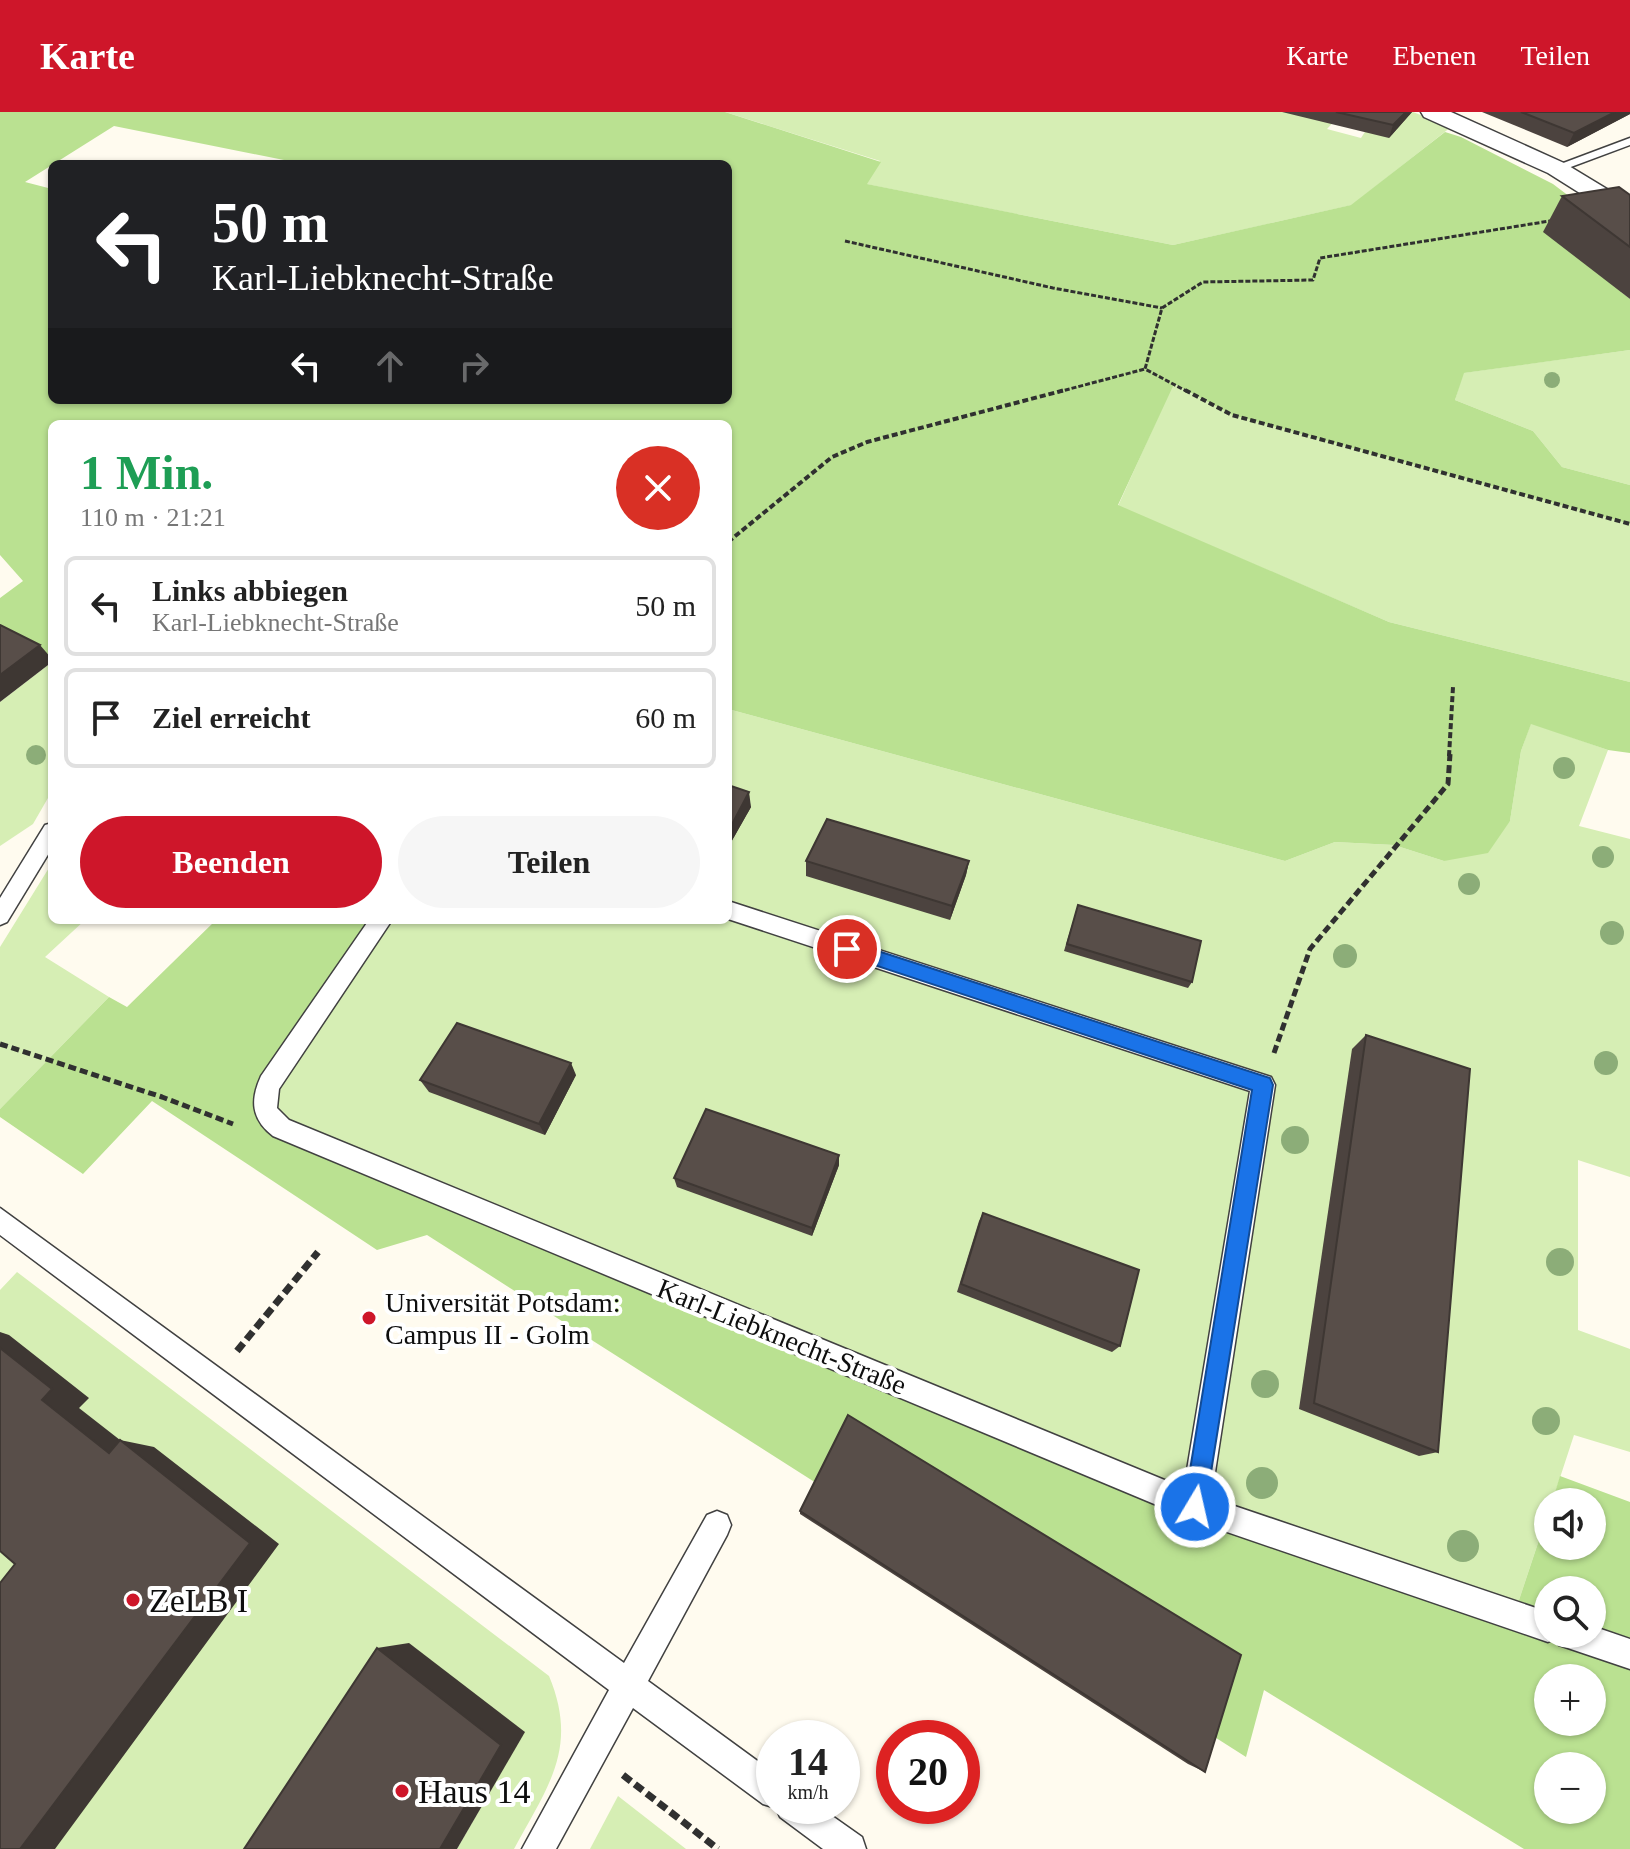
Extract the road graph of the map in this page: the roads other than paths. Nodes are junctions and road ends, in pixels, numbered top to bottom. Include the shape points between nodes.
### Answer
1 (1432, 112) edge
2 (1630, 141) edge
3 (1556, 168) junction
4 (1630, 214) edge
5 (48, 837) edge
6 (3, 907) edge
7 (732, 911) edge
8 (378, 924) edge
9 (0, 1220) edge
10 (1195, 1507) junction
11 (717, 1525) dead end
12 (1534, 1622) edge
13 (1606, 1646) edge
14 (1630, 1654) edge
15 (628, 1686) junction
16 (756, 1780) edge
17 (816, 1824) edge
18 (538, 1849) edge
19 (850, 1849) edge

1 - 3 street
2 - 3 lane
3 - 4 street
5 - 6 lane
7 - 10 lane via 1263,1085
8 - 10 lane, Karl-Liebknecht-Straße via 269,1084 263,1110 269,1120
9 - 15 lane
10 - 12 lane, Karl-Liebknecht-Straße
11 - 15 lane
13 - 14 lane
15 - 16 lane
15 - 18 lane
17 - 19 lane

